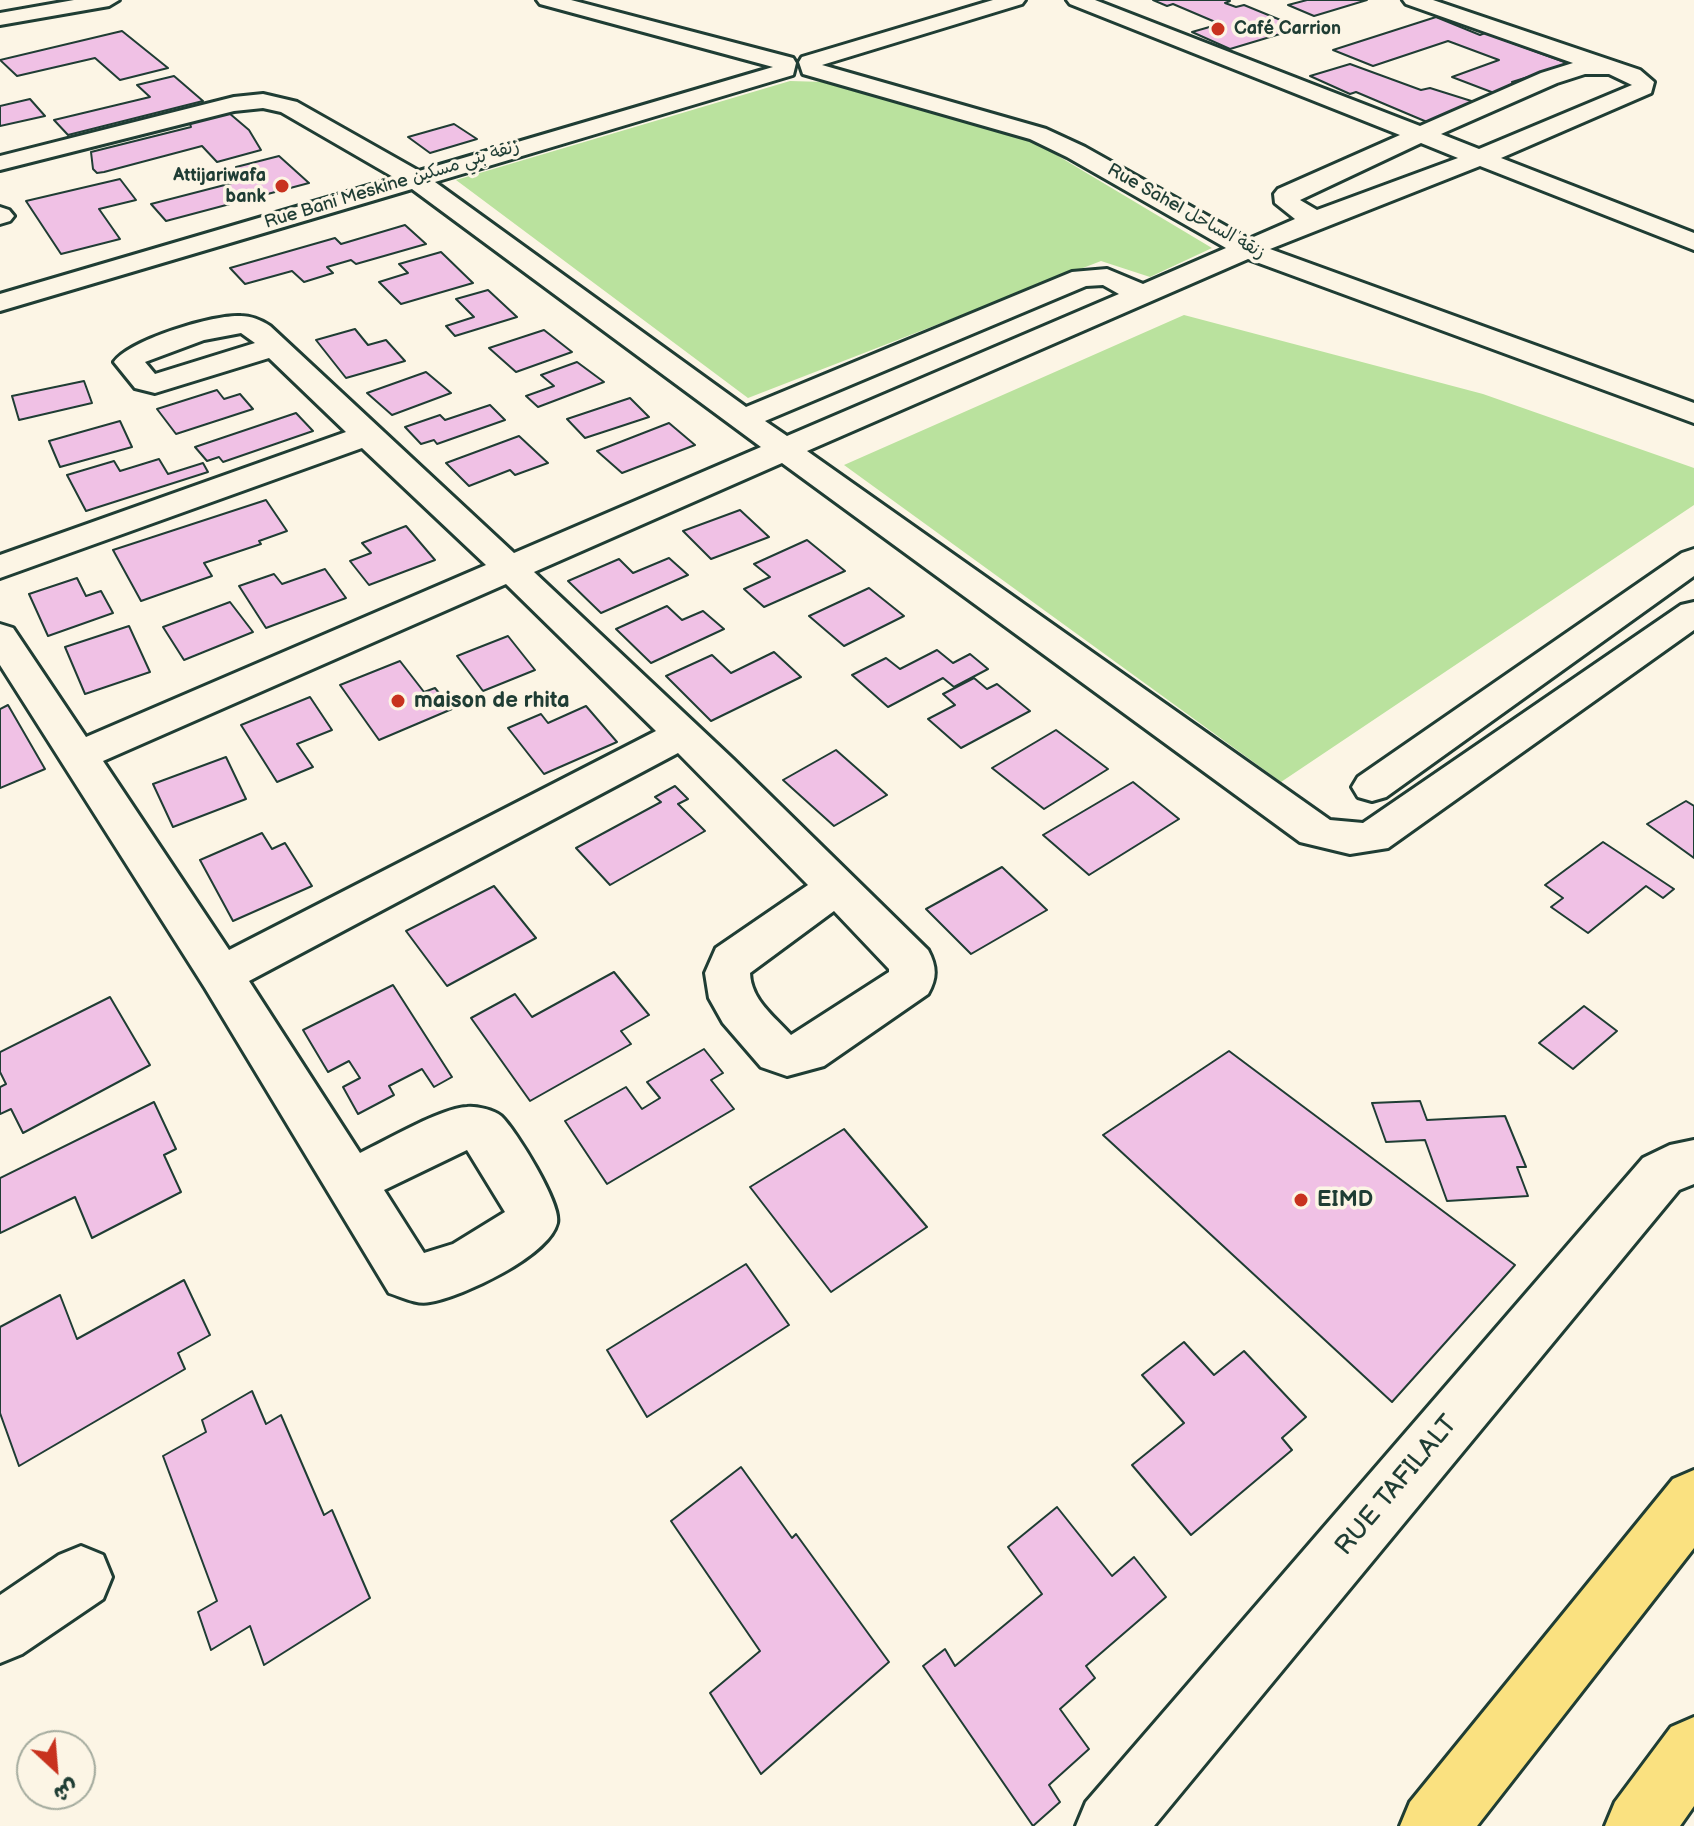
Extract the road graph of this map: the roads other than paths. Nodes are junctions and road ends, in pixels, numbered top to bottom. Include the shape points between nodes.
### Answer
1 (109, 0) edge
2 (547, 0) edge
3 (1015, 0) edge
4 (1077, 0) edge
5 (1413, 0) edge
6 (1446, 0) edge
7 (0, 19) edge
8 (1611, 63) junction
9 (798, 66) junction
10 (1416, 134) junction
11 (1477, 159) junction
12 (0, 163) edge
13 (405, 172) junction
14 (1315, 220) junction
15 (1694, 242) edge
16 (1249, 250) junction
17 (0, 283) edge
18 (1142, 294) junction
19 (0, 303) edge
20 (274, 347) dead end
21 (1694, 414) edge
22 (745, 418) junction
23 (367, 435) junction
24 (786, 450) junction
25 (1694, 560) edge
26 (0, 567) edge
27 (511, 568) junction
28 (1694, 613) edge
29 (0, 636) edge
30 (1588, 637) junction
31 (1628, 659) junction
32 (681, 735) junction
33 (76, 757) junction
34 (1372, 787) dead end
35 (837, 887) junction
36 (221, 975) junction
37 (1694, 1162) edge
38 (348, 1183) dead end
39 (1694, 1500) edge
40 (81, 1577) dead end
41 (0, 1632) edge
42 (1694, 1750) edge
43 (1110, 1826) edge
44 (1434, 1826) edge
45 (1639, 1826) edge

1 - 7 street
2 - 9 street, Rue Sahel زنقة الساحل
3 - 9 street, Rue Bani Meskine زنقة بني مسكين
4 - 10 street
5 - 8 street
6 - 8 street
8 - 10 street via 1575,67
8 - 11 street via 1640,78 1643,88
9 - 13 street, Rue Bani Meskine زنقة بني مسكين
9 - 16 street, Rue Sahel زنقة الساحل via 1038,134
10 - 11 street
10 - 14 street via 1287,194 1288,203
11 - 14 street
11 - 15 street
12 - 13 street via 263,101 301,113
13 - 17 street
13 - 19 street, Rue Bani Meskine زنقة بني مسكين
13 - 22 street
14 - 16 street
16 - 18 street
16 - 21 street, Rue Sahel زنقة الساحل
18 - 22 street via 1107,277 1082,278
18 - 24 street
20 - 23 street
22 - 24 street
23 - 26 street
23 - 27 street
24 - 27 street
24 - 31 street via 1315,831 1333,838 1373,837
25 - 30 street
27 - 32 street
27 - 33 street
28 - 31 street
29 - 33 street
30 - 31 street
30 - 34 street
32 - 35 street
32 - 36 street
33 - 36 street
35 - 35 street via 732,961 724,973 730,997 778,1053 787,1056 807,1052 914,976 912,963
36 - 38 street
37 - 43 street, RUE TAFILALT via 1661,1174
39 - 44 highway
40 - 41 street
42 - 45 highway

